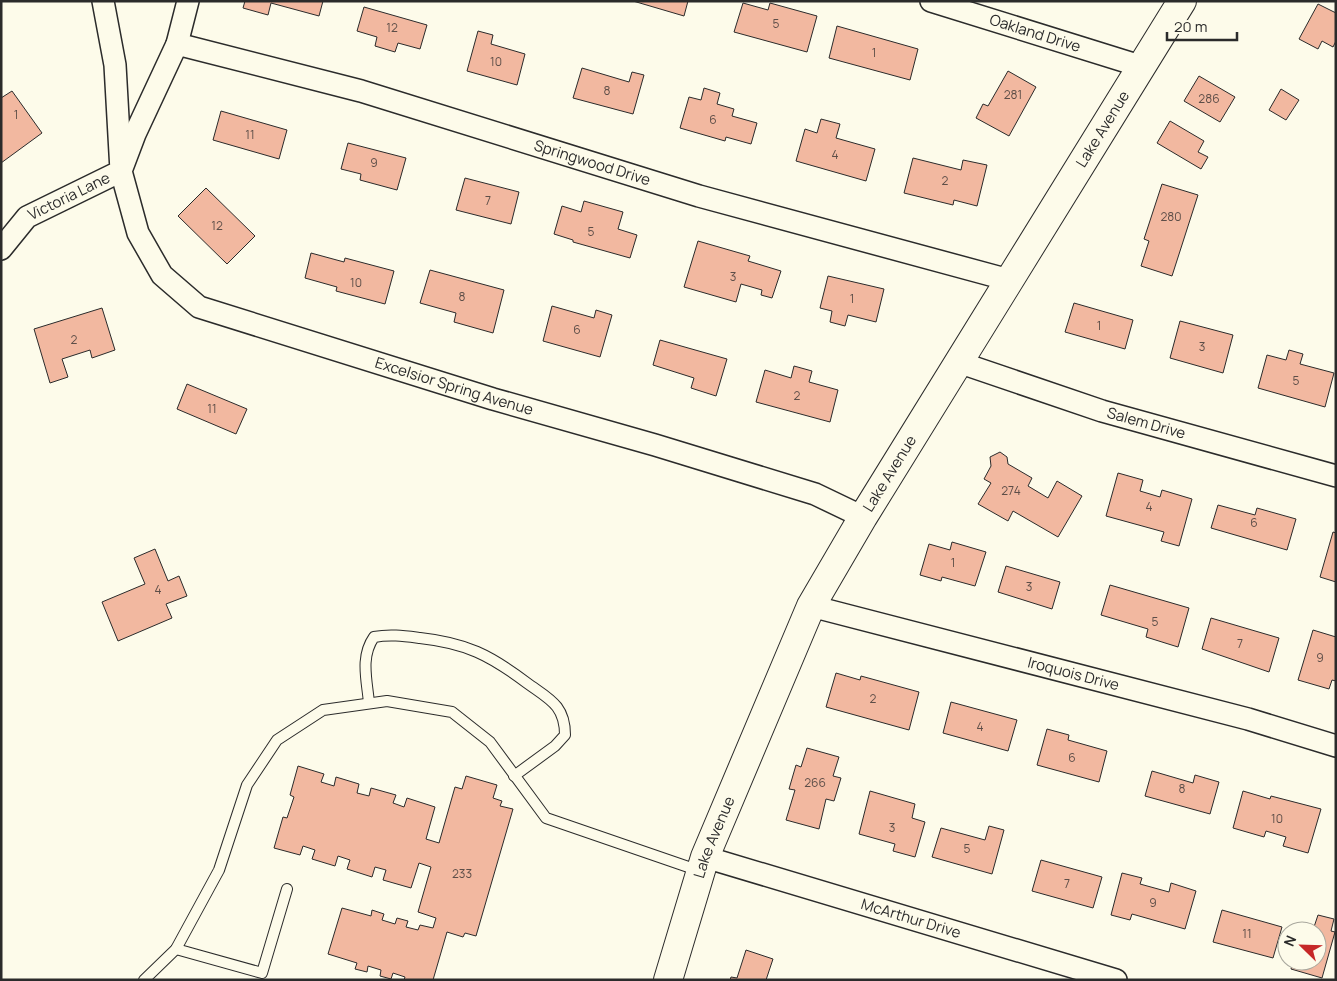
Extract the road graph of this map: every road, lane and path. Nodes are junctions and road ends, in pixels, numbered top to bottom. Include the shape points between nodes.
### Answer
1 (103, 1) edge
2 (188, 1) edge
3 (930, 1) edge
4 (1182, 1) edge
5 (177, 44) junction
6 (1140, 66) junction
7 (121, 171) junction
8 (1, 249) edge
9 (1009, 280) junction
10 (958, 362) junction
11 (1336, 476) edge
12 (862, 517) junction
13 (811, 606) junction
14 (369, 703) junction
15 (1336, 746) edge
16 (514, 776) junction
17 (703, 864) junction
18 (287, 890) dead end
19 (176, 949) junction
20 (144, 980) edge
21 (668, 980) edge
22 (1116, 980) edge

1 - 7 street, Excelsior Spring Avenue via 115,65
2 - 5 street
3 - 6 street, Oakland Drive
4 - 6 main road, Lake Avenue
5 - 7 street via 138,126
5 - 9 street, Springwood Drive via 361,91 699,196
6 - 9 main road, Lake Avenue
7 - 8 street, Victoria Lane via 27,216
7 - 12 street, Excelsior Spring Avenue via 138,233 162,275 199,307 483,396 815,494
9 - 10 main road, Lake Avenue
10 - 11 street, Salem Drive via 1102,411
10 - 12 main road, Lake Avenue
12 - 13 main road, Lake Avenue
13 - 15 street, Iroquois Drive via 1248,719
13 - 17 main road, Lake Avenue
14 - 16 lane via 387,701 452,712 490,742
14 - 16 lane via 366,648 374,637 389,634 442,640 469,647 499,662 558,705 565,721 565,735 555,746
14 - 19 lane via 323,710 277,740 247,785 219,870
16 - 17 lane via 546,818
17 - 21 main road, Lake Avenue
17 - 22 street, McArthur Drive
18 - 19 lane via 262,973
19 - 20 lane

